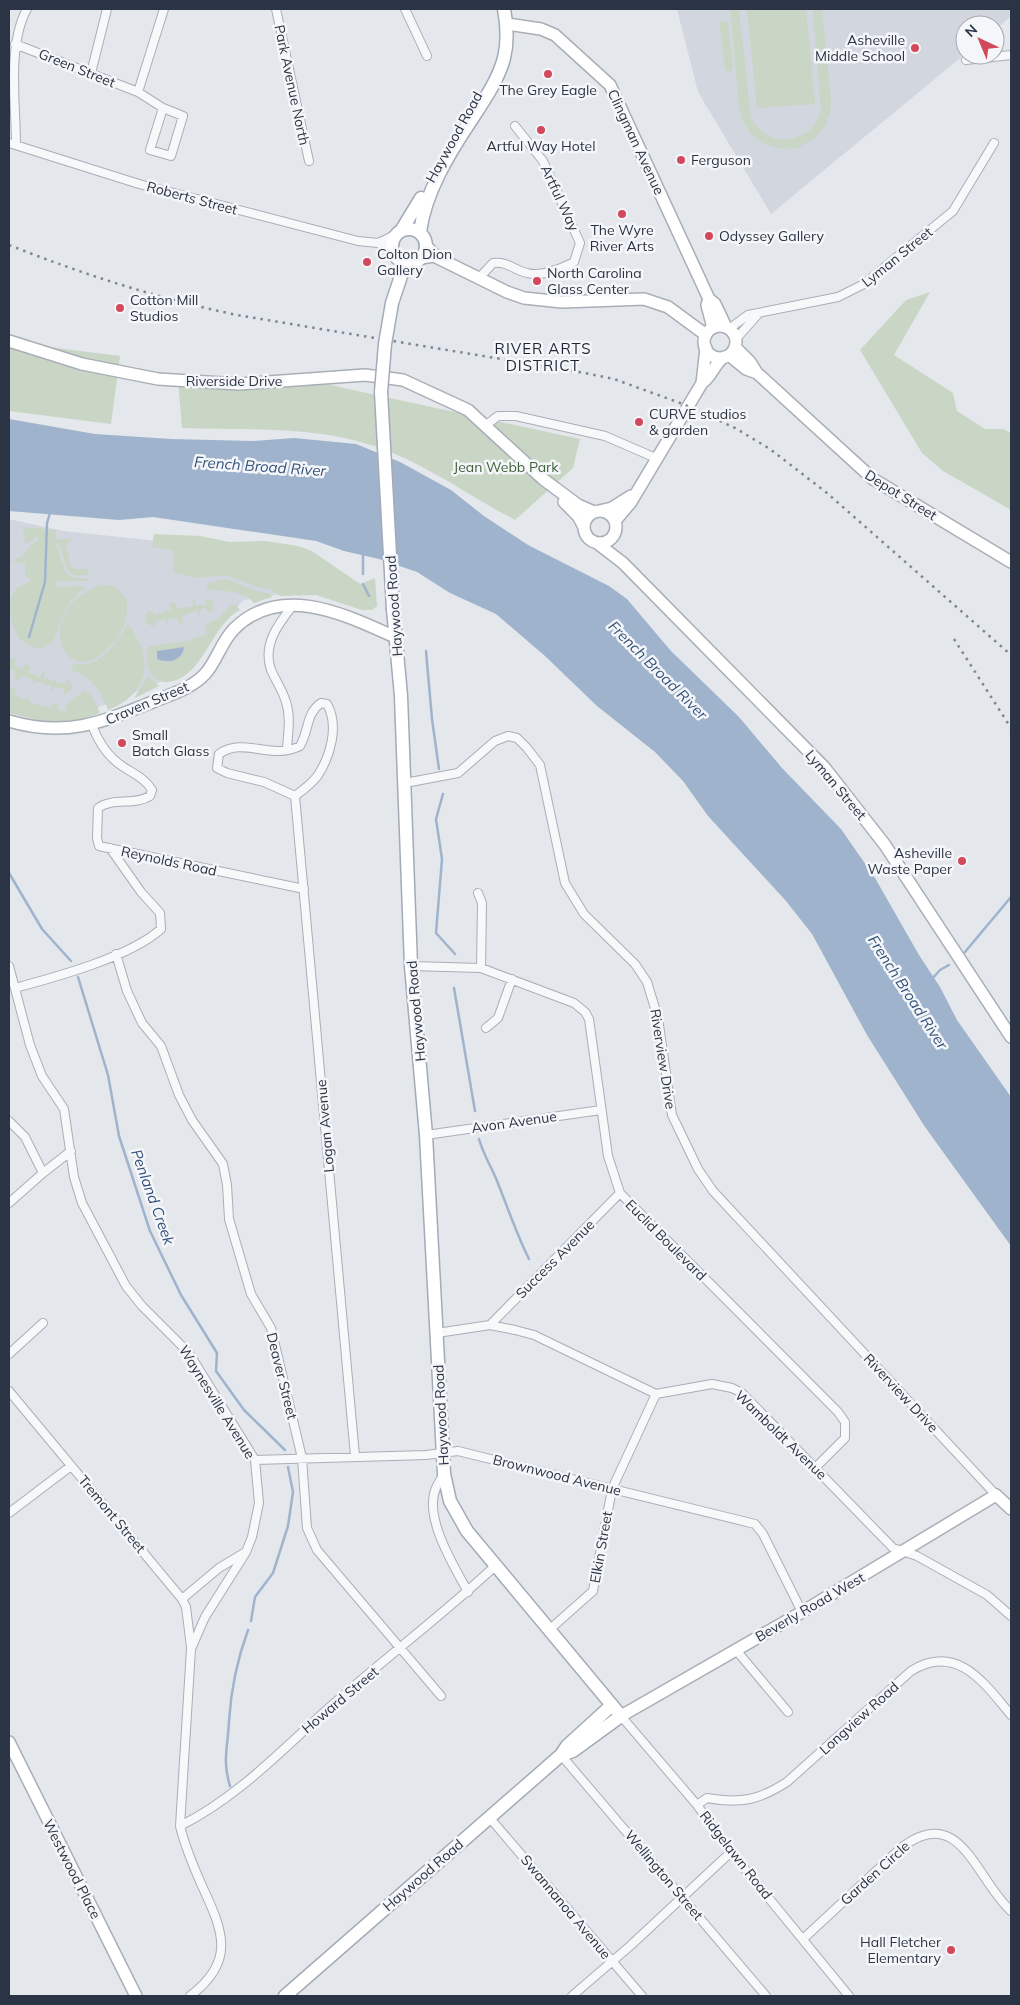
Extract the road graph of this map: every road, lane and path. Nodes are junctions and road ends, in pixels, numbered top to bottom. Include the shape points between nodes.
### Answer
1 (27, 9) edge
2 (108, 9) edge
3 (164, 9) edge
4 (276, 9) edge
5 (405, 9) edge
6 (504, 9) edge
7 (507, 24) junction
8 (15, 44) junction
9 (427, 56) dead end
10 (91, 73) junction
11 (138, 92) junction
12 (163, 108) junction
13 (515, 126) dead end
14 (452, 143) junction
15 (994, 143) dead end
16 (13, 144) edge
17 (309, 161) dead end
18 (420, 232) junction
19 (399, 233) junction
20 (378, 243) junction
21 (393, 251) junction
22 (427, 253) junction
23 (404, 266) junction
24 (479, 278) junction
25 (709, 299) junction
26 (759, 313) junction
27 (727, 328) junction
28 (710, 331) junction
29 (9, 341) edge
30 (706, 348) junction
31 (731, 350) junction
32 (702, 383) junction
33 (457, 406) junction
34 (486, 425) junction
35 (658, 459) junction
36 (638, 490) junction
37 (596, 511) junction
38 (615, 520) junction
39 (584, 526) junction
40 (614, 534) junction
41 (597, 543) junction
42 (1011, 562) edge
43 (623, 563) junction
44 (294, 604) junction
45 (396, 638) junction
46 (9, 721) edge
47 (92, 725) junction
48 (287, 748) junction
49 (405, 783) junction
50 (295, 796) junction
51 (110, 848) junction
52 (304, 889) junction
53 (478, 893) dead end
54 (116, 954) junction
55 (9, 966) edge
56 (412, 966) junction
57 (481, 968) junction
58 (512, 979) junction
59 (15, 988) junction
60 (486, 1028) dead end
61 (1011, 1037) edge
62 (601, 1110) junction
63 (9, 1121) edge
64 (426, 1135) junction
65 (71, 1151) junction
66 (42, 1173) junction
67 (620, 1194) junction
68 (9, 1203) edge
69 (44, 1323) dead end
70 (490, 1325) junction
71 (437, 1333) junction
72 (9, 1354) edge
73 (9, 1391) edge
74 (656, 1394) junction
75 (443, 1452) junction
76 (355, 1456) junction
77 (302, 1458) junction
78 (255, 1460) junction
79 (71, 1466) junction
80 (815, 1468) junction
81 (444, 1474) junction
82 (612, 1488) junction
83 (996, 1495) junction
84 (1011, 1509) edge
85 (9, 1513) edge
86 (246, 1552) junction
87 (903, 1552) junction
88 (495, 1566) junction
89 (468, 1592) junction
90 (182, 1599) junction
91 (802, 1612) junction
92 (1011, 1616) edge
93 (549, 1630) junction
94 (191, 1649) junction
95 (400, 1649) junction
96 (736, 1650) junction
97 (442, 1696) dead end
98 (612, 1705) junction
99 (788, 1712) dead end
100 (1011, 1715) edge
101 (621, 1716) junction
102 (9, 1742) edge
103 (561, 1755) junction
104 (697, 1805) junction
105 (490, 1817) junction
106 (180, 1826) junction
107 (731, 1852) junction
108 (683, 1897) junction
109 (1011, 1911) edge
110 (803, 1939) junction
111 (612, 1961) junction
112 (136, 1996) edge
113 (190, 1996) edge
114 (285, 1996) edge
115 (572, 1996) edge
116 (642, 1996) edge
117 (766, 1996) edge
118 (849, 1996) edge

1 - 8 street
2 - 10 street
3 - 11 street
4 - 17 street, Park Avenue North
5 - 9 street
6 - 7 main road
7 - 14 main road, Haywood Road via 506,49 499,73
7 - 25 main road, Clingman Avenue via 541,29 555,35 610,85
8 - 10 street, Green Street
8 - 16 street
10 - 11 street, Green Street
11 - 12 street, Green Street
12 - 12 street, Green Street via 150,150 171,156 183,116
13 - 24 street, Artful Way via 543,161 580,243 574,262 555,271 527,273 503,262 493,262
14 - 18 main road, Haywood Road via 422,215
14 - 19 main road, Haywood Road
15 - 26 street, Lyman Street via 953,211 864,284 838,297
16 - 20 street, Roberts Street via 139,184 358,241
18 - 19 main road via 410,229
18 - 22 main road
19 - 20 street
19 - 21 main road via 393,242
20 - 21 street, Roberts Street
21 - 23 main road
22 - 23 main road
22 - 24 main road
23 - 45 main road, Haywood Road, bridge via 392,303 381,392
24 - 28 main road via 507,292 537,301 644,299 668,307
25 - 27 main road, Clingman Avenue
25 - 28 main road, Clingman Avenue
26 - 27 street, Lyman Street via 748,315
26 - 31 street
27 - 28 main road
27 - 31 main road, Clingman Avenue
28 - 30 main road, Clingman Avenue
29 - 33 main road, Riverside Drive via 82,364 158,379 239,384 357,375 388,377 419,386
30 - 31 main road via 713,356
30 - 32 main road
31 - 32 main road via 718,361 709,379
31 - 42 main road, Depot Street via 746,369 757,373 873,479
32 - 35 main road
33 - 34 main road, Riverside Drive via 468,410
33 - 39 main road, Riverside Drive via 521,468 573,510
34 - 35 street via 498,416 516,416 605,436
34 - 37 main road, Riverside Drive via 543,480 578,505
35 - 36 main road
36 - 37 main road via 618,505
36 - 38 main road
37 - 38 main road via 608,513
37 - 39 main road via 586,518
38 - 40 main road
39 - 41 main road via 589,539
40 - 41 main road via 606,542
40 - 43 main road, Lyman Street
41 - 43 main road, Lyman Street
43 - 61 main road, Lyman Street via 824,768 885,845
44 - 45 main road, Craven Street via 317,606
44 - 47 main road, Craven Street via 256,614 243,622 226,638 206,673 195,683
44 - 48 street via 274,628 269,656 271,670 287,703 290,719
45 - 49 main road, Haywood Road
46 - 47 main road, Craven Street via 53,730
47 - 51 street via 99,743 120,764 148,782 152,790 150,796 143,800 104,804 98,808 99,846
48 - 50 street via 279,752 234,746 219,754 217,768 264,782
48 - 50 street via 300,746 308,718 321,702 327,704 334,720 334,735 318,774
49 - 56 main road, Haywood Road
49 - 83 street, Riverview Drive via 458,773 495,741 508,736 517,738 527,748 540,765 565,883 584,914 634,964 647,982 658,1018 672,1115 698,1169 713,1191
50 - 52 street, Logan Avenue
51 - 52 street, Reynolds Road
51 - 54 street, Reynolds Road via 141,892 160,912 161,929 148,941
52 - 76 street, Logan Avenue
53 - 57 street via 482,903
54 - 59 street, Reynolds Road via 62,976
54 - 77 street, Deaver Street via 142,1023 161,1046 192,1120 223,1164 229,1219 251,1294 270,1328
55 - 59 street, Waynesville Avenue
56 - 57 street, Euclid Boulevard
56 - 64 main road, Haywood Road
57 - 58 street, Euclid Boulevard
58 - 60 street via 498,1018
58 - 62 street, Euclid Boulevard via 574,1003 585,1012 594,1045
59 - 65 street, Waynesville Avenue via 42,1076 64,1109
62 - 64 street, Avon Avenue
62 - 67 street, Euclid Boulevard via 608,1156
63 - 66 street via 25,1137
64 - 71 main road, Haywood Road
65 - 66 street
65 - 78 street, Waynesville Avenue via 74,1178 82,1203 126,1286 189,1353
66 - 68 street
67 - 70 street, Success Avenue
67 - 80 street, Euclid Boulevard via 838,1412 845,1422 845,1438
69 - 72 street
70 - 71 street
70 - 74 street via 534,1335
71 - 75 main road, Haywood Road
73 - 79 street, Tremont Street
74 - 80 street, Wamboldt Avenue via 712,1384 732,1388 742,1393
74 - 82 street, Elkin Street
75 - 76 street, Brownwood Avenue
75 - 81 main road, Haywood Road
75 - 82 street, Brownwood Avenue via 458,1451
76 - 77 street, Brownwood Avenue
77 - 78 street, Brownwood Avenue
77 - 95 street, Deaver Street via 311,1540
78 - 86 street, Waynesville Avenue via 258,1520
79 - 85 street
79 - 90 street, Tremont Street
80 - 87 street, Wamboldt Avenue via 893,1548
81 - 88 main road, Haywood Road via 458,1519
81 - 89 street via 435,1489 433,1502 437,1527
82 - 91 street, Brownwood Avenue via 755,1524 764,1534
82 - 93 street, Elkin Street via 594,1591
83 - 84 main road, Riverview Drive
83 - 87 main road, Beverly Road West
86 - 90 street via 219,1568
86 - 94 street, Waynesville Avenue via 204,1617
87 - 91 main road, Beverly Road West
87 - 92 street, Wamboldt Avenue via 917,1556 987,1595
88 - 89 street, Howard Street
88 - 93 main road, Haywood Road
89 - 95 street, Howard Street
90 - 94 street, Tremont Street via 186,1606
91 - 96 main road, Beverly Road West
93 - 98 main road, Haywood Road
94 - 106 street, Waynesville Avenue
95 - 97 street, Deaver Street
95 - 106 street, Howard Street via 225,1800
96 - 99 street
96 - 101 main road, Beverly Road West
98 - 101 main road, Haywood Road
98 - 103 main road, Haywood Road
100 - 104 street, Longview Road via 970,1670 946,1661 925,1664 911,1671 772,1792 743,1802 707,1798
101 - 103 main road, Haywood Road via 572,1751
101 - 104 street, Ridgelawn Road
102 - 112 main road, Westwood Place
103 - 105 main road, Haywood Road
103 - 108 street, Wellington Street
104 - 107 street, Ridgelawn Road
105 - 111 street, Swannanoa Avenue
105 - 114 main road, Haywood Road
106 - 113 street, Waynesville Avenue via 215,1912 223,1947 210,1978
107 - 108 street
107 - 110 street, Ridgelawn Road
108 - 111 street
108 - 117 street, Wellington Street
109 - 110 street, Garden Circle via 958,1842 935,1832 915,1838 902,1848
110 - 118 street, Ridgelawn Road
111 - 115 street
111 - 116 street, Swannanoa Avenue

